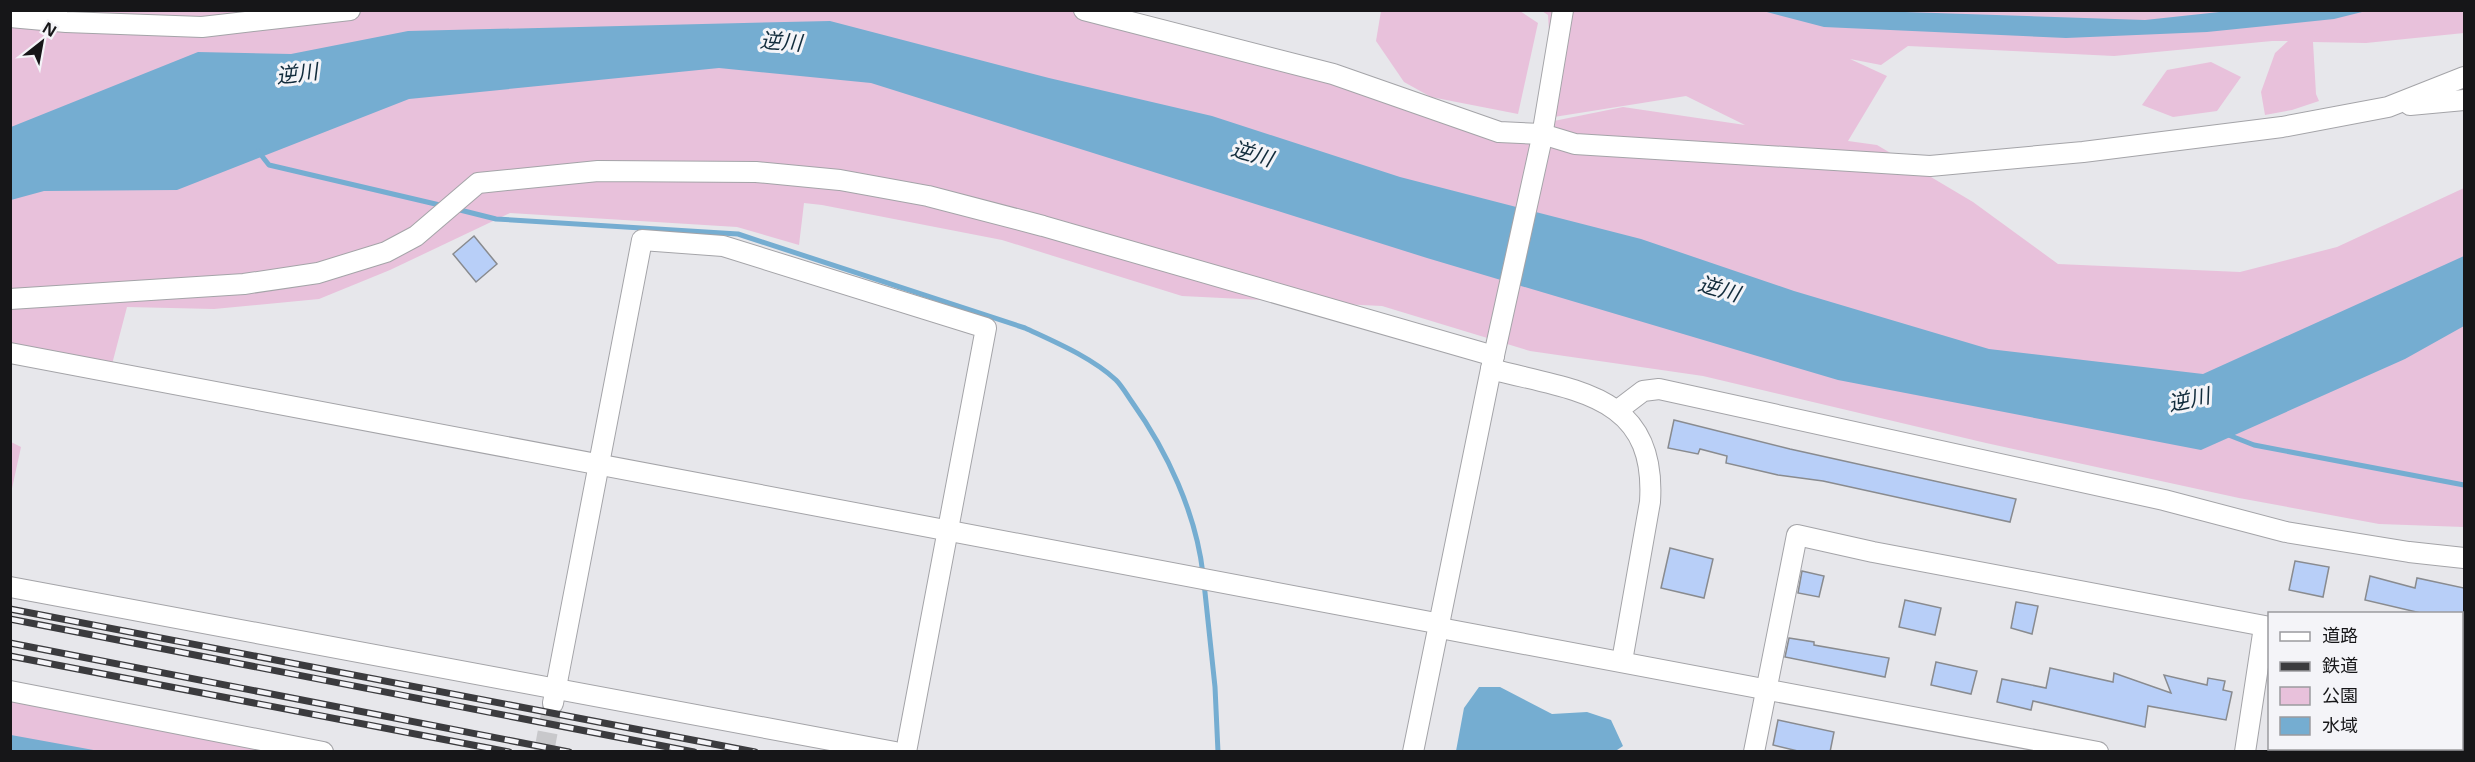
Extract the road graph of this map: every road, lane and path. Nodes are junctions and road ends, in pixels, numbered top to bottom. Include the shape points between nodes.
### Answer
1 (350, 10) edge
2 (1084, 10) edge
3 (1563, 10) edge
4 (10, 17) edge
5 (2464, 77) edge
6 (2464, 100) edge
7 (2388, 107) junction
8 (1542, 133) junction
9 (10, 299) edge
10 (10, 353) edge
11 (1494, 358) junction
12 (1618, 410) junction
13 (600, 465) junction
14 (949, 531) junction
15 (2464, 558) edge
16 (10, 587) edge
17 (1440, 626) junction
18 (2267, 627) edge
19 (1622, 661) junction
20 (1766, 689) junction
21 (10, 692) edge
22 (554, 696) junction
23 (323, 752) edge
24 (895, 752) edge
25 (906, 752) edge
26 (1413, 752) edge
27 (1754, 752) edge
28 (2098, 752) edge
29 (2245, 752) edge

1 - 4 street via 202,27
2 - 8 street via 1333,74 1499,132
3 - 8 street
5 - 7 street
6 - 7 street
7 - 8 street via 2282,127 1930,166 1575,144
8 - 11 street
9 - 11 street via 244,284 318,273 386,252 416,236 478,183 598,171 756,172 840,180 928,196
10 - 13 street
11 - 12 street via 1594,396
11 - 17 street
12 - 15 street via 1643,391 1659,389 2164,500 2286,532
12 - 19 street via 1636,430 1648,454 1652,480
13 - 14 street
13 - 14 street via 642,240 723,246 986,328
13 - 22 street
14 - 17 street
14 - 25 street
16 - 22 street
17 - 19 street
17 - 26 street
18 - 20 street via 1797,536
18 - 29 street
19 - 20 street
20 - 27 street
20 - 28 street
21 - 23 street
22 - 24 street

